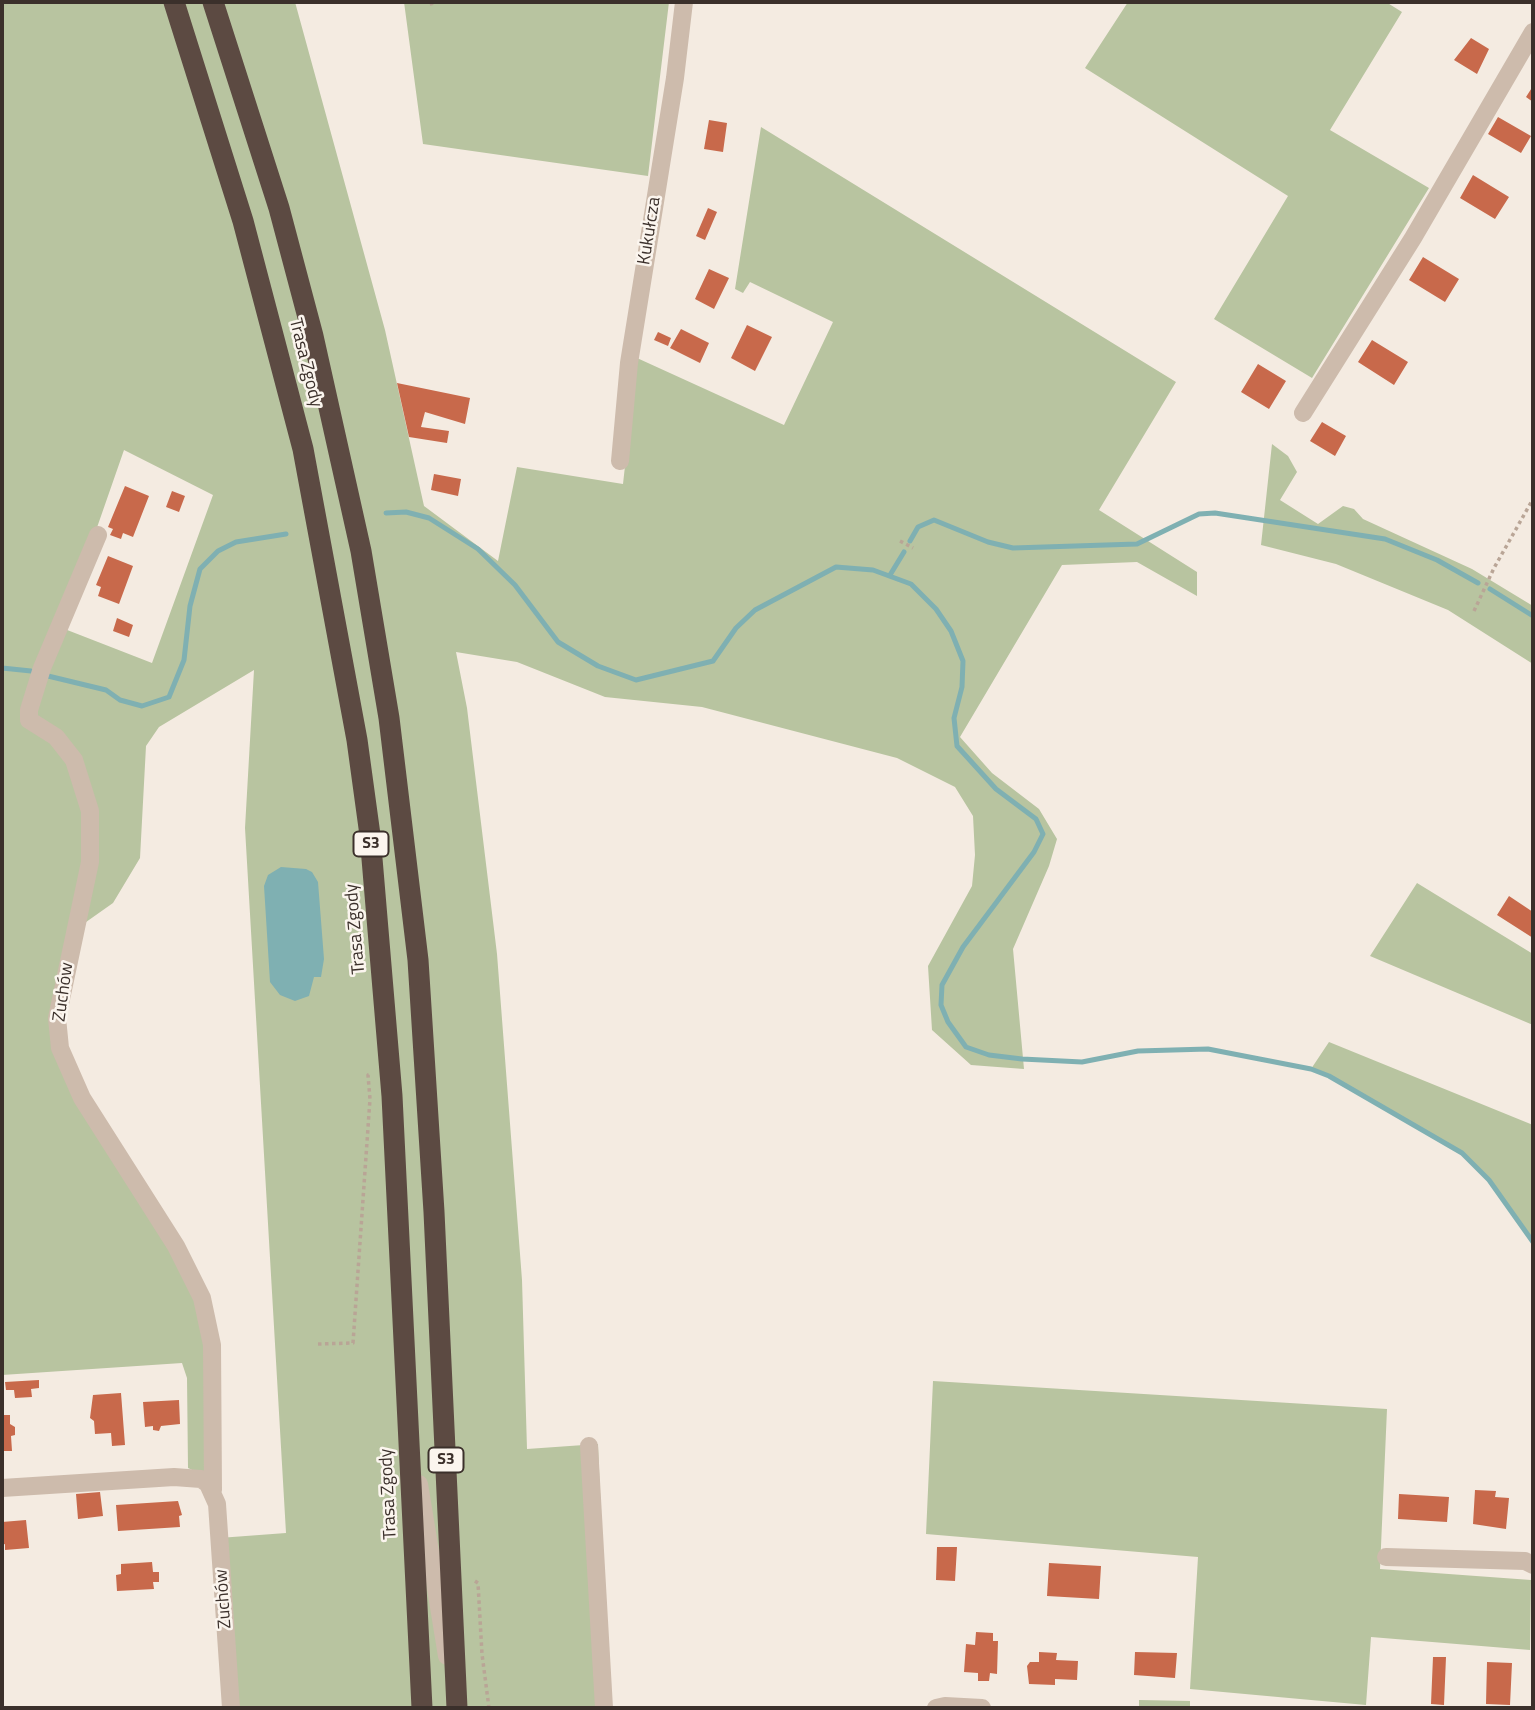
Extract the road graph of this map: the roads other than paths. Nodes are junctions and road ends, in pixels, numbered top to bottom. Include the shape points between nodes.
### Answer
1 (174, 2) edge
2 (214, 2) edge
3 (684, 2) edge
4 (1533, 32) edge
5 (1303, 413) dead end
6 (620, 461) dead end
7 (98, 535) dead end
8 (407, 1410) junction
9 (444, 1410) junction
10 (589, 1446) dead end
11 (2, 1488) edge
12 (213, 1490) junction
13 (1386, 1557) dead end
14 (1533, 1565) edge
15 (433, 1572) junction
16 (231, 1708) edge
17 (423, 1708) edge
18 (456, 1708) edge
19 (604, 1708) edge
20 (936, 1708) edge
21 (982, 1708) edge

1 - 8 highway, Trasa Zgody / S3 via 217,132 303,449 351,699 384,979
2 - 9 highway, Trasa Zgody / S3 via 275,195 313,336 376,640 418,960
3 - 6 street, Kukułcza via 629,363
4 - 5 street via 1413,238
7 - 12 street, Zuchów via 29,710 29,720 56,737 74,760 90,811 90,862 57,1018 60,1048 82,1098 176,1246 202,1298 212,1345
8 - 15 street
8 - 17 highway, Trasa Zgody / S3
9 - 15 street
9 - 18 highway, Trasa Zgody / S3
10 - 19 street
11 - 12 street via 188,1476 201,1479
12 - 16 street, Zuchów
13 - 14 street via 1525,1561
15 - 17 street
15 - 18 street
20 - 21 street

